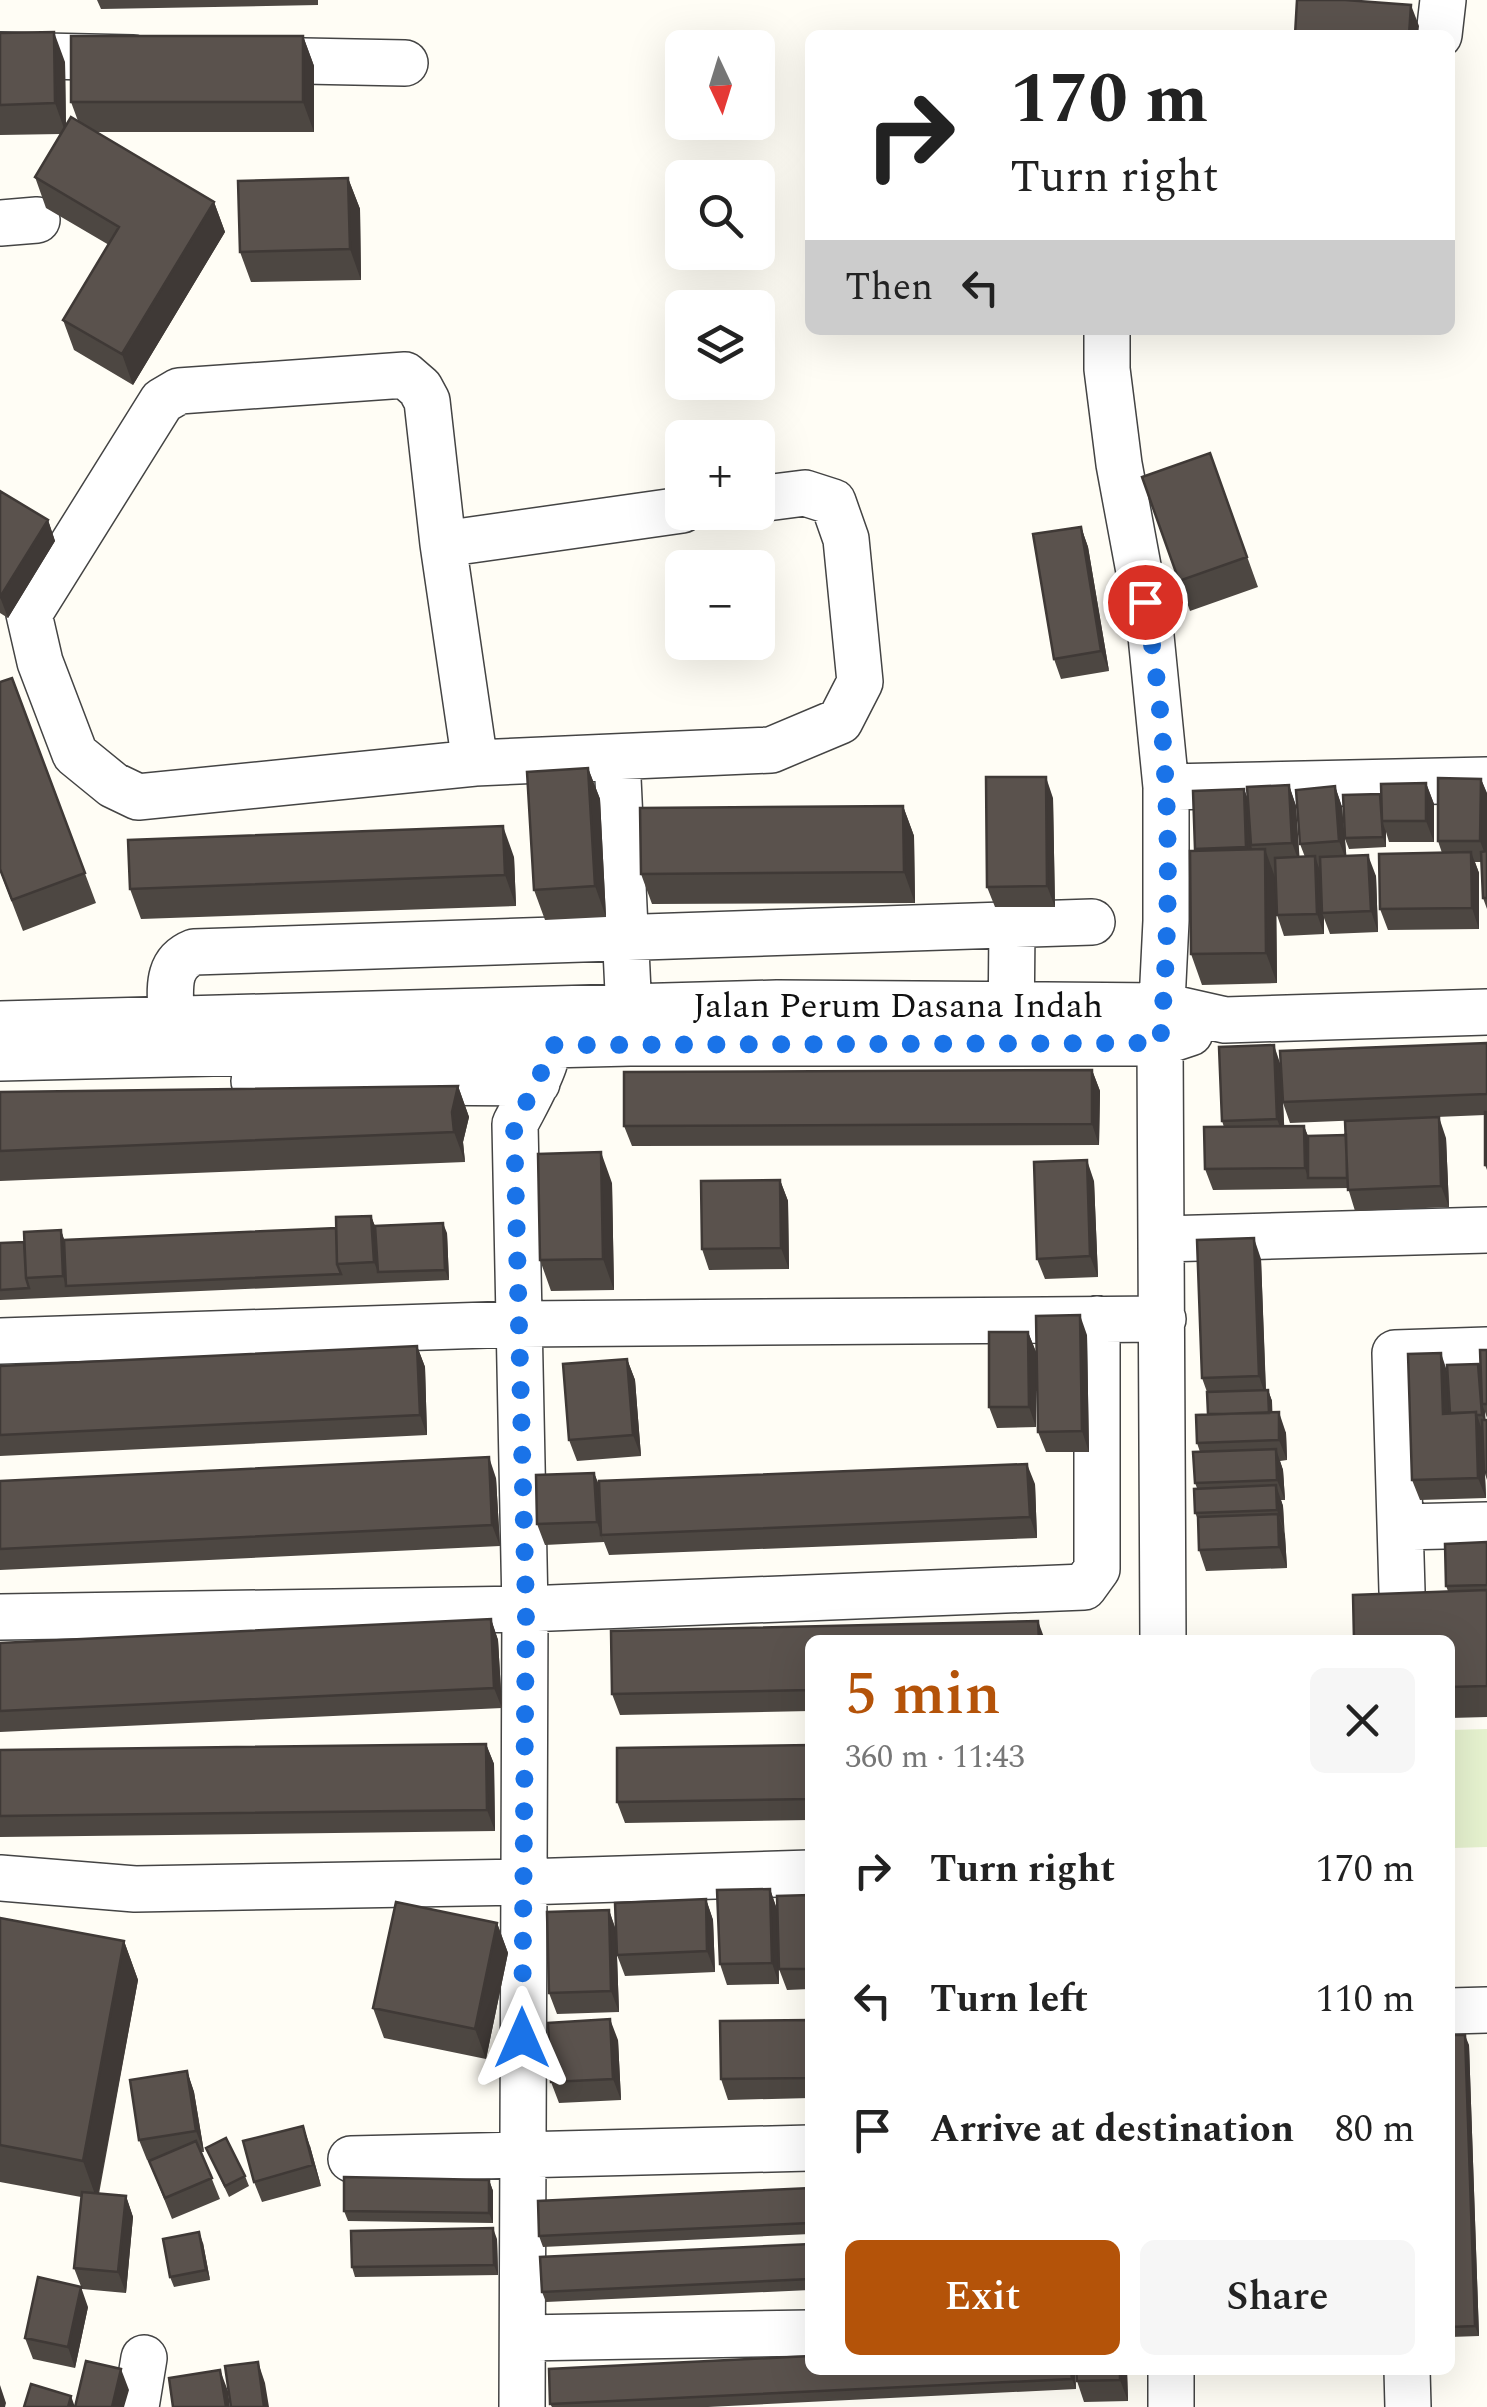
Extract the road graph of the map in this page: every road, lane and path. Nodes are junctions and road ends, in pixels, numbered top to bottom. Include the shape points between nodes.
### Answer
1 (1442, 0) edge
2 (1439, 30) edge
3 (0, 55) edge
4 (405, 63) dead end
5 (1107, 335) edge
6 (775, 497) edge
7 (665, 512) edge
8 (443, 544) junction
9 (617, 757) junction
10 (474, 763) junction
11 (1487, 780) edge
12 (1166, 786) junction
13 (1092, 922) dead end
14 (1012, 926) junction
15 (624, 939) junction
16 (1487, 1012) edge
17 (171, 1020) junction
18 (0, 1024) edge
19 (1012, 1024) junction
20 (629, 1025) junction
21 (1162, 1025) junction
22 (547, 1046) junction
23 (472, 1048) junction
24 (0, 1058) edge
25 (0, 1078) edge
26 (514, 1124) junction
27 (1487, 1230) edge
28 (1162, 1238) junction
29 (1164, 1318) junction
30 (1097, 1319) junction
31 (520, 1324) junction
32 (0, 1341) edge
33 (1487, 1350) edge
34 (1487, 1526) edge
35 (1402, 1527) junction
36 (1402, 1591) edge
37 (526, 1608) junction
38 (0, 1617) edge
39 (1163, 1635) edge
40 (805, 1872) edge
41 (0, 1878) edge
42 (523, 1882) junction
43 (1487, 2010) edge
44 (1455, 2011) edge
45 (805, 2148) edge
46 (521, 2155) junction
47 (351, 2159) dead end
48 (805, 2333) edge
49 (522, 2338) junction
50 (144, 2358) dead end
51 (1171, 2375) edge
52 (1407, 2375) edge
53 (136, 2407) edge
54 (522, 2407) edge
55 (1170, 2407) edge
56 (1408, 2407) edge

1 - 2 street
3 - 4 street
5 - 12 street
6 - 9 street via 805,493 833,502 846,539 860,682 840,721 770,750
7 - 8 street
8 - 10 street
8 - 10 street via 427,401 404,375 179,391 162,401 30,614 30,627 75,754 138,797
9 - 10 street
9 - 15 street
11 - 12 street
12 - 21 street
13 - 14 street
14 - 15 street
14 - 19 street
15 - 17 street via 194,952 172,969
15 - 20 street
16 - 21 street, Jalan Perum Dasana Indah
17 - 18 street, Jalan Perum Dasana Indah
17 - 23 street, Jalan Perum Dasana Indah
19 - 20 street, Jalan Perum Dasana Indah via 777,1004
19 - 21 street, Jalan Perum Dasana Indah
20 - 22 street, Jalan Perum Dasana Indah
21 - 28 street
22 - 23 street, Jalan Perum Dasana Indah
22 - 23 street
22 - 26 street
23 - 24 street, Jalan Perum Dasana Indah
23 - 25 street
23 - 26 street
26 - 31 street
27 - 28 street
28 - 29 street
29 - 30 street
29 - 39 street
30 - 31 street
30 - 37 street via 1097,1569 1084,1587
31 - 32 street
31 - 37 street
33 - 35 street via 1396,1353
34 - 35 street
35 - 36 street
37 - 38 street
37 - 42 street
40 - 42 street
41 - 42 street via 135,1889
42 - 46 street
43 - 44 street
45 - 46 street
46 - 47 street
46 - 49 street
48 - 49 street
49 - 54 street
50 - 53 street
51 - 55 street
52 - 56 street

